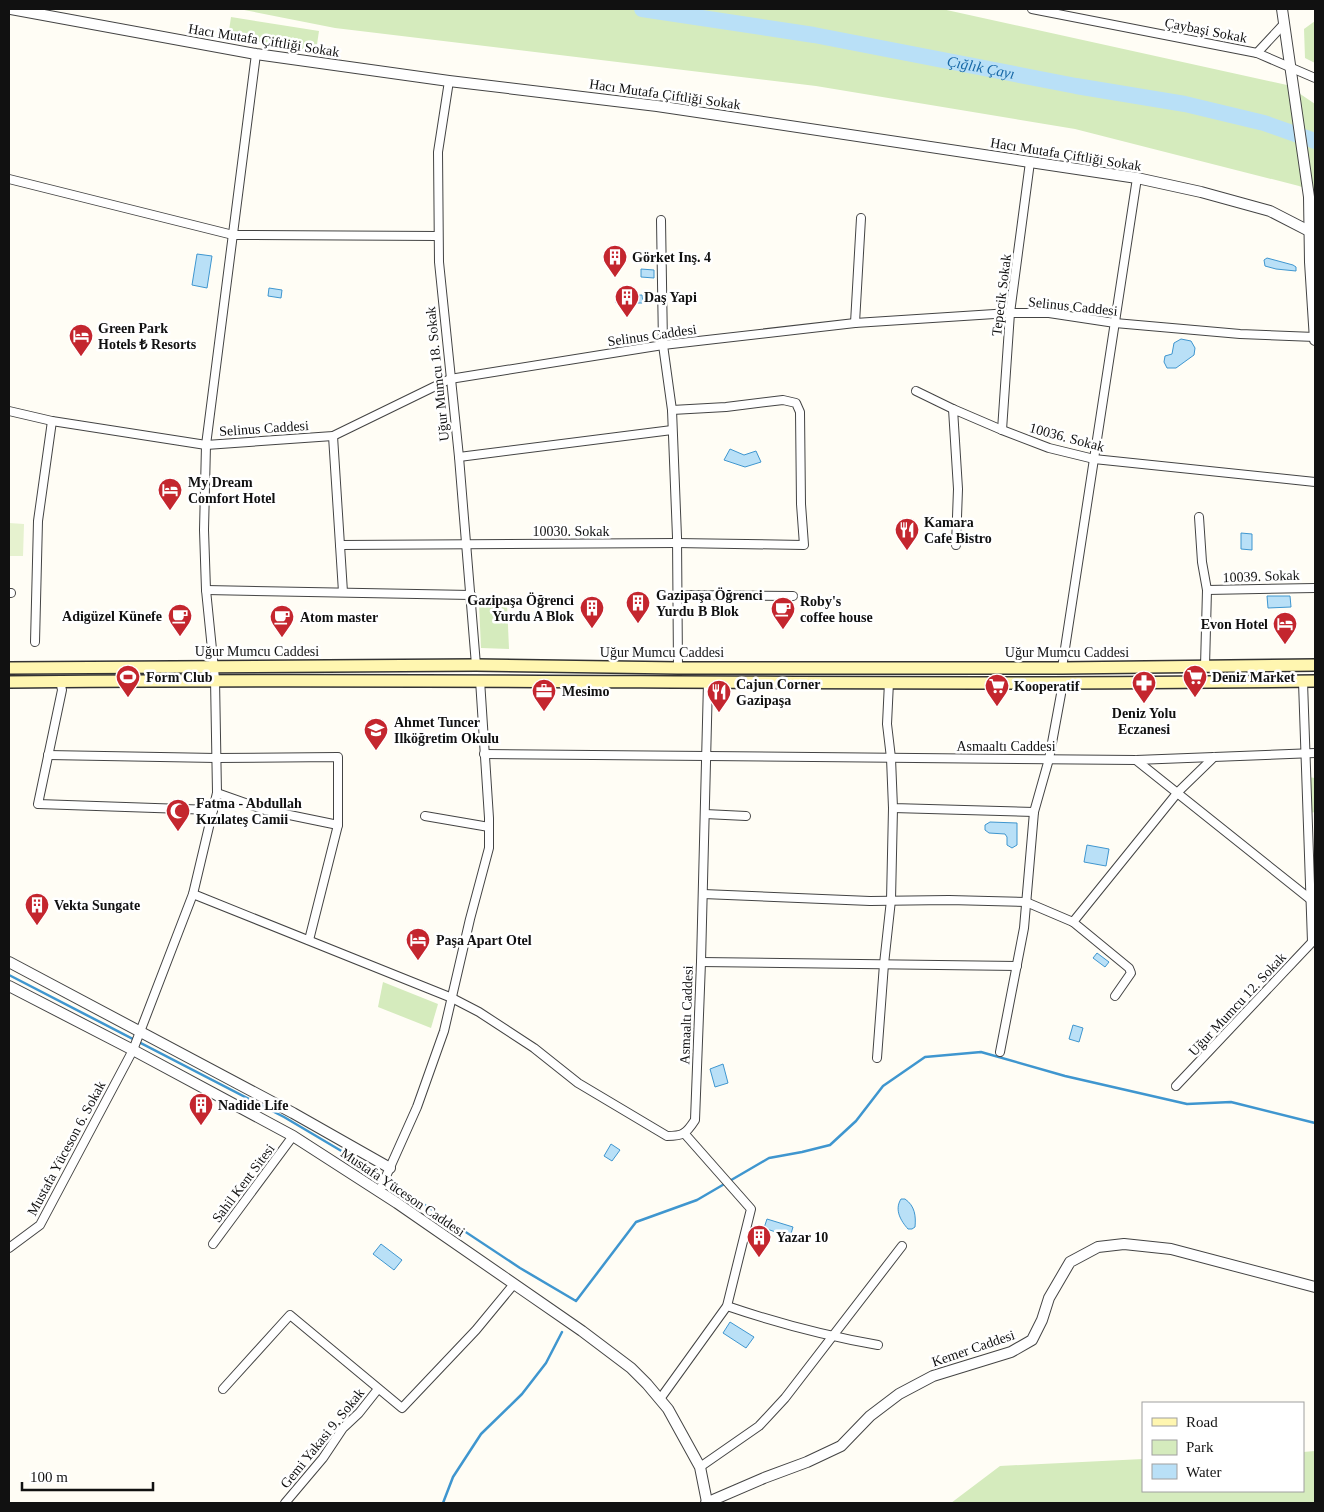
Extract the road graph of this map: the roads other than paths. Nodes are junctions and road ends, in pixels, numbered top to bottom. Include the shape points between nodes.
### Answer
1 (11, 9) edge
2 (1032, 9) edge
3 (1282, 9) edge
4 (1283, 25) junction
5 (1257, 53) junction
6 (256, 54) junction
7 (1291, 68) junction
8 (1315, 78) edge
9 (449, 81) junction
10 (1030, 162) junction
11 (1137, 178) junction
12 (9, 179) edge
13 (861, 218) dead end
14 (661, 220) dead end
15 (1309, 231) junction
16 (233, 235) junction
17 (438, 236) junction
18 (1010, 313) junction
19 (855, 323) junction
20 (1115, 323) junction
21 (1315, 338) edge
22 (663, 345) junction
23 (450, 379) junction
24 (916, 391) dead end
25 (953, 409) junction
26 (672, 410) junction
27 (9, 411) edge
28 (52, 420) junction
29 (672, 430) junction
30 (1002, 430) junction
31 (333, 436) junction
32 (206, 445) junction
33 (459, 457) junction
34 (1094, 459) junction
35 (1315, 482) edge
36 (1199, 517) dead end
37 (676, 543) junction
38 (466, 544) junction
39 (340, 545) junction
40 (956, 545) dead end
41 (1315, 588) edge
42 (206, 590) junction
43 (1207, 590) junction
44 (343, 592) junction
45 (471, 595) junction
46 (678, 595) junction
47 (793, 596) dead end
48 (35, 642) dead end
49 (476, 665) junction
50 (1315, 665) edge
51 (214, 666) junction
52 (1205, 666) junction
53 (9, 668) edge
54 (678, 668) junction
55 (1062, 668) junction
56 (214, 679) junction
57 (480, 680) junction
58 (60, 681) junction
59 (1315, 681) edge
60 (9, 682) edge
61 (708, 682) junction
62 (889, 682) junction
63 (1303, 682) junction
64 (1061, 683) junction
65 (1305, 753) junction
66 (1315, 753) edge
67 (484, 754) junction
68 (48, 755) junction
69 (706, 756) junction
70 (1214, 756) junction
71 (216, 758) junction
72 (891, 758) junction
73 (1049, 759) junction
74 (1136, 760) junction
75 (1315, 772) edge
76 (1306, 773) junction
77 (1178, 792) junction
78 (217, 793) junction
79 (893, 808) junction
80 (213, 810) junction
81 (1034, 812) junction
82 (705, 814) junction
83 (425, 816) dead end
84 (746, 816) dead end
85 (338, 826) junction
86 (489, 827) junction
87 (193, 894) junction
88 (703, 894) junction
89 (1310, 899) junction
90 (891, 900) junction
91 (1026, 902) junction
92 (1073, 922) junction
93 (309, 940) junction
94 (1314, 940) edge
95 (9, 962) edge
96 (701, 962) junction
97 (884, 964) junction
98 (1017, 966) junction
99 (9, 986) edge
100 (1115, 996) dead end
101 (452, 998) junction
102 (136, 1041) junction
103 (1000, 1052) dead end
104 (877, 1058) dead end
105 (1176, 1086) dead end
106 (684, 1134) junction
107 (294, 1136) junction
108 (388, 1171) junction
109 (379, 1192) junction
110 (213, 1244) dead end
111 (902, 1246) dead end
112 (9, 1248) edge
113 (514, 1284) junction
114 (1315, 1287) edge
115 (727, 1306) junction
116 (832, 1337) junction
117 (878, 1344) dead end
118 (223, 1389) dead end
119 (378, 1389) junction
120 (660, 1399) junction
121 (700, 1467) junction
122 (285, 1503) edge
123 (706, 1503) edge

1 - 6 street, Hacı Mutafa Çiftliği Sokak
2 - 5 street, Çaybaşi Sokak
3 - 4 street
4 - 5 street
4 - 7 street
5 - 7 street, Çaybaşi Sokak
6 - 9 street, Hacı Mutafa Çiftliği Sokak
6 - 16 street, Mustafa Yüceson 6. Sokak
7 - 8 street, Çaybaşi Sokak
7 - 15 street via 1309,197
9 - 10 street, Hacı Mutafa Çiftliği Sokak via 657,106
9 - 17 street, Uğur Mumcu 18. Sokak via 438,152
10 - 11 street, Hacı Mutafa Çiftliği Sokak
10 - 18 street, Tepecik Sokak
11 - 15 street, Hacı Mutafa Çiftliği Sokak via 1270,212
11 - 20 street
12 - 16 street
13 - 19 street
14 - 22 street
15 - 21 street
16 - 17 street
16 - 32 street, Mustafa Yüceson 6. Sokak
17 - 23 street, Uğur Mumcu 18. Sokak
18 - 19 street, Selinus Caddesi
18 - 20 street, Selinus Caddesi via 1049,313
18 - 30 street, Tepecik Sokak
19 - 22 street, Selinus Caddesi
20 - 21 street, Selinus Caddesi
20 - 34 street
22 - 23 street, Selinus Caddesi
22 - 26 street
23 - 31 street, Selinus Caddesi
23 - 33 street, Uğur Mumcu 18. Sokak
24 - 25 street, 10036. Sokak
25 - 30 street, 10036. Sokak
25 - 40 street via 958,489
26 - 29 street
26 - 37 street, 10030. Sokak via 788,400 796,403 800,412 804,545
27 - 28 street, Selinus Caddesi
28 - 32 street, Selinus Caddesi
28 - 48 street via 38,521
29 - 33 street
29 - 37 street
30 - 34 street, 10036. Sokak via 1049,448
31 - 32 street, Selinus Caddesi
31 - 39 street
32 - 42 street, Mustafa Yüceson 6. Sokak
33 - 38 street, Uğur Mumcu 18. Sokak
34 - 35 street, 10036. Sokak
34 - 55 street
36 - 43 street
37 - 38 street, 10030. Sokak
37 - 46 street
38 - 39 street, 10030. Sokak
38 - 45 street, Uğur Mumcu 18. Sokak
39 - 44 street
41 - 43 street, 10039. Sokak
42 - 44 street
42 - 51 street, Mustafa Yüceson 6. Sokak
43 - 52 street
44 - 45 street
45 - 49 street, Uğur Mumcu 18. Sokak
46 - 47 street
46 - 54 street
49 - 51 main road, Uğur Mumcu Caddesi
49 - 54 main road, Uğur Mumcu Caddesi
50 - 52 main road, Uğur Mumcu Caddesi
51 - 53 main road, Uğur Mumcu Caddesi
51 - 56 street, Mustafa Yüceson 6. Sokak
52 - 55 main road, Uğur Mumcu Caddesi
54 - 55 main road, Uğur Mumcu Caddesi
55 - 64 main road
56 - 57 main road, Uğur Mumcu Caddesi
56 - 58 main road, Uğur Mumcu Caddesi
56 - 71 street, Mustafa Yüceson 6. Sokak
57 - 61 main road, Uğur Mumcu Caddesi
57 - 67 street
58 - 60 main road, Uğur Mumcu Caddesi
58 - 68 street via 62,690
59 - 63 main road, Uğur Mumcu Caddesi
61 - 62 main road, Uğur Mumcu Caddesi
61 - 69 street, Asmaaltı Caddesi
62 - 64 main road, Uğur Mumcu Caddesi
62 - 72 street via 887,724
63 - 64 main road, Uğur Mumcu Caddesi
63 - 65 street
64 - 73 street via 1062,694
65 - 66 street, Asmaaltı Caddesi
65 - 70 street, Asmaaltı Caddesi
65 - 76 street
67 - 69 street, Asmaaltı Caddesi
67 - 86 street
68 - 71 street
68 - 80 street via 38,804
69 - 72 street, Asmaaltı Caddesi
69 - 82 street, Asmaaltı Caddesi
70 - 74 street, Asmaaltı Caddesi
70 - 77 street
71 - 78 street, Mustafa Yüceson 6. Sokak
71 - 85 street via 338,758
72 - 73 street, Asmaaltı Caddesi
72 - 79 street
73 - 74 street, Asmaaltı Caddesi
73 - 81 street
74 - 77 street
75 - 76 street
76 - 89 street
77 - 89 street
77 - 92 street
78 - 80 street, Mustafa Yüceson 6. Sokak
78 - 85 street via 265,810
79 - 81 street
79 - 90 street
80 - 87 street, Mustafa Yüceson 6. Sokak
81 - 91 street
82 - 84 street
82 - 88 street, Asmaaltı Caddesi
83 - 86 street
85 - 93 street
86 - 101 street via 489,848
87 - 93 street
87 - 102 street, Mustafa Yüceson 6. Sokak
88 - 90 street
88 - 96 street, Asmaaltı Caddesi
89 - 94 street
90 - 91 street
90 - 97 street
91 - 92 street
91 - 98 street
92 - 100 street via 1129,968 1131,973
93 - 101 street
94 - 105 street, Uğur Mumcu 12. Sokak
95 - 102 street, Mustafa Yüceson Caddesi
96 - 97 street
96 - 106 street, Asmaaltı Caddesi via 695,1120
97 - 98 street
97 - 104 street
98 - 103 street
99 - 102 street, Mustafa Yüceson Caddesi
101 - 106 street via 534,1048 578,1083 667,1136
101 - 108 street via 417,1107
102 - 107 street, Mustafa Yüceson Caddesi
102 - 108 street, Mustafa Yüceson Caddesi via 190,1060 293,1113
102 - 112 street, Mustafa Yüceson 6. Sokak via 40,1225
106 - 115 street via 751,1209
107 - 109 street, Mustafa Yüceson Caddesi
107 - 110 street, Sahil Kent Sitesi
108 - 109 street
109 - 113 street, Mustafa Yüceson Caddesi
111 - 116 street
113 - 119 street via 476,1330 402,1408
113 - 120 street, Mustafa Yüceson Caddesi via 631,1368
114 - 123 street, Kemer Caddesi via 1170,1249 1124,1244 1098,1247 1070,1262 1049,1298 1032,1340 1011,1352 933,1376 899,1394 870,1416 841,1446
115 - 116 street
115 - 120 street
116 - 117 street
116 - 121 street via 759,1426
118 - 119 street via 290,1316
119 - 122 street, Gemi Yakasi 9. Sokak
120 - 121 street, Mustafa Yüceson Caddesi
121 - 123 street, Mustafa Yüceson Caddesi

